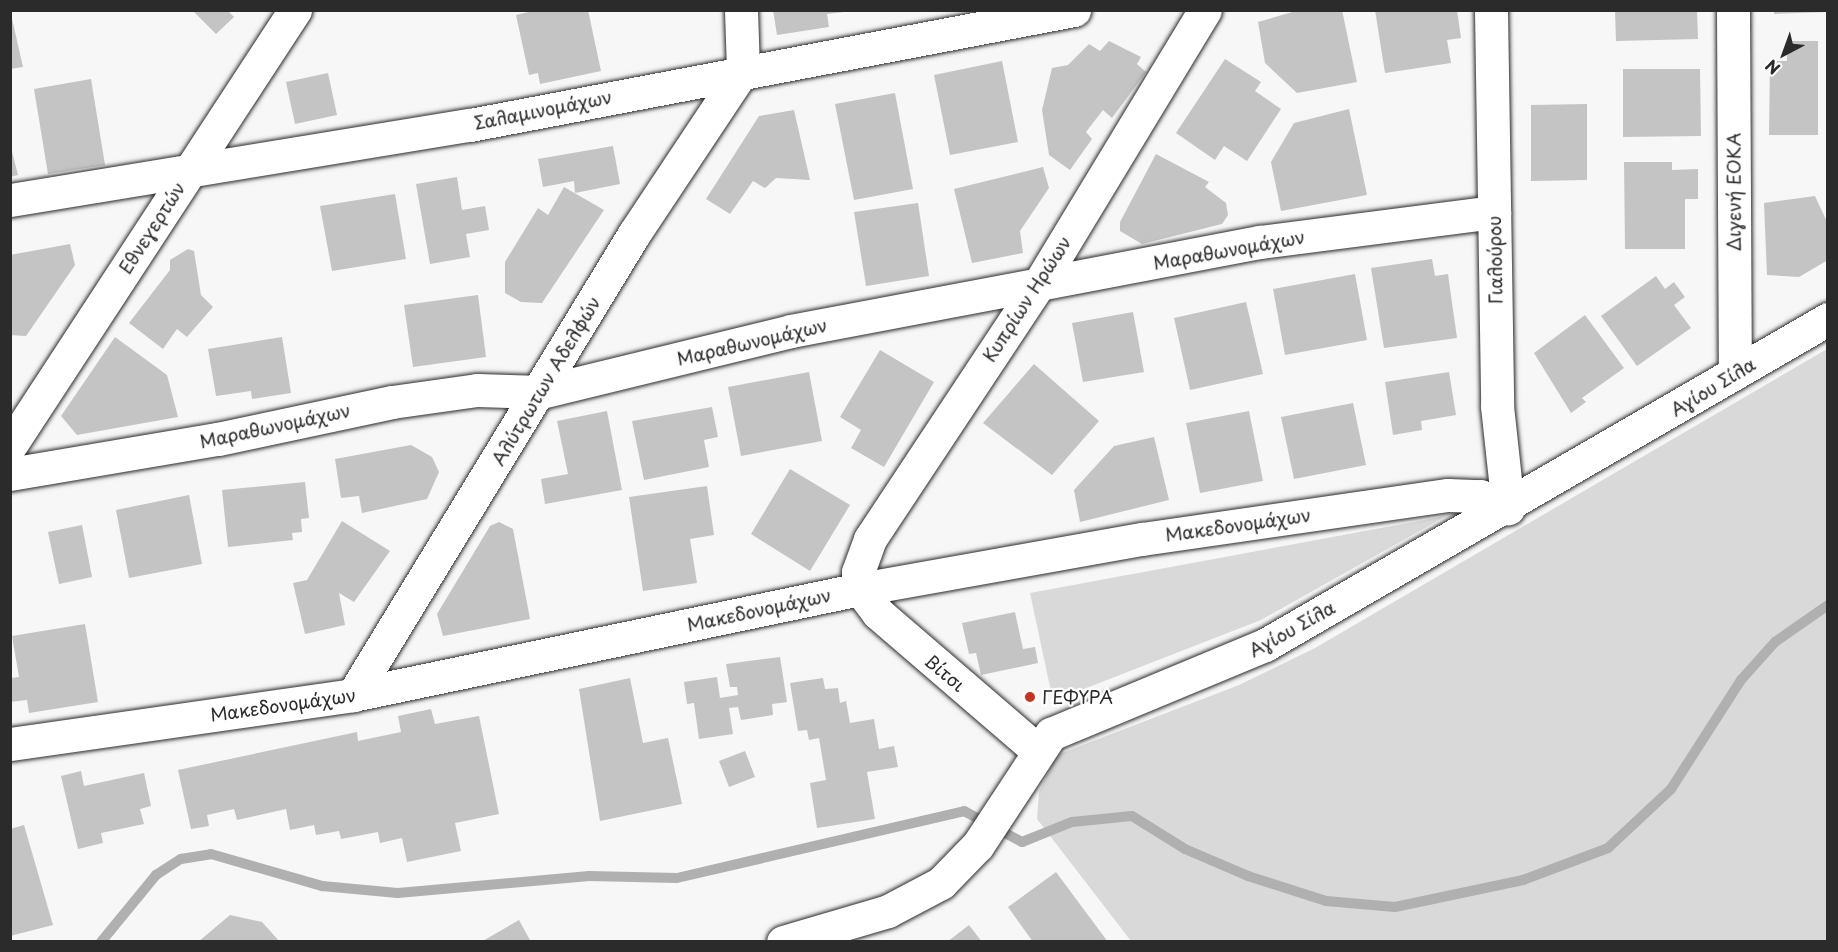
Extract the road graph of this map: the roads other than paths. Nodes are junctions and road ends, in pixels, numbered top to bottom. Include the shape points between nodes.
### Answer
1 (295, 10) edge
2 (741, 10) edge
3 (1074, 10) edge
4 (1205, 10) edge
5 (1491, 10) edge
6 (1733, 10) edge
7 (980, 18) edge
8 (743, 70) junction
9 (192, 168) junction
10 (10, 200) edge
11 (1494, 212) junction
12 (1039, 284) junction
13 (1827, 319) edge
14 (1735, 374) junction
15 (541, 392) junction
16 (10, 446) edge
17 (10, 474) edge
18 (1508, 508) junction
19 (860, 589) junction
20 (353, 695) junction
21 (10, 744) edge
22 (1037, 750) junction
23 (841, 933) edge
24 (783, 942) edge

1 - 9 street, Εθνεγερτών
2 - 8 street
3 - 7 street, Σαλαμινομάχων
4 - 12 street, Κυπρίων Ηρώων
5 - 11 street, Γιαλούρου
6 - 14 street, Διγενή ΕΟΚΑ
7 - 8 street, Σαλαμινομάχων
8 - 9 street, Σαλαμινομάχων via 470,125
8 - 15 street, Αλύτρωτων Αδελφών via 634,234
9 - 10 street, Σαλαμινομάχων
9 - 16 street, Εθνεγερτών
11 - 12 street, Μαραθωνομάχων via 1260,242
11 - 18 street, Γιαλούρου via 1497,406
12 - 15 street, Μαραθωνομάχων via 791,332
12 - 19 street, Κυπρίων Ηρώων via 870,539 858,572
13 - 14 street, Αγίου Σίλα
14 - 18 street, Αγίου Σίλα
15 - 17 street, Μαραθωνομάχων via 477,390 392,402 218,439
15 - 20 street, Αλύτρωτων Αδελφών
18 - 19 street, Μακεδονομάχων via 1480,496 1448,495 1142,539
18 - 22 street, Αγίου Σίλα via 1264,645 1069,724
19 - 20 street, Μακεδονομάχων
19 - 22 street, Βίτσι via 898,633
20 - 21 street, Μακεδονομάχων
22 - 23 street, Αγίου Σίλα via 978,845 941,883
23 - 24 street, Αγίου Σίλα

